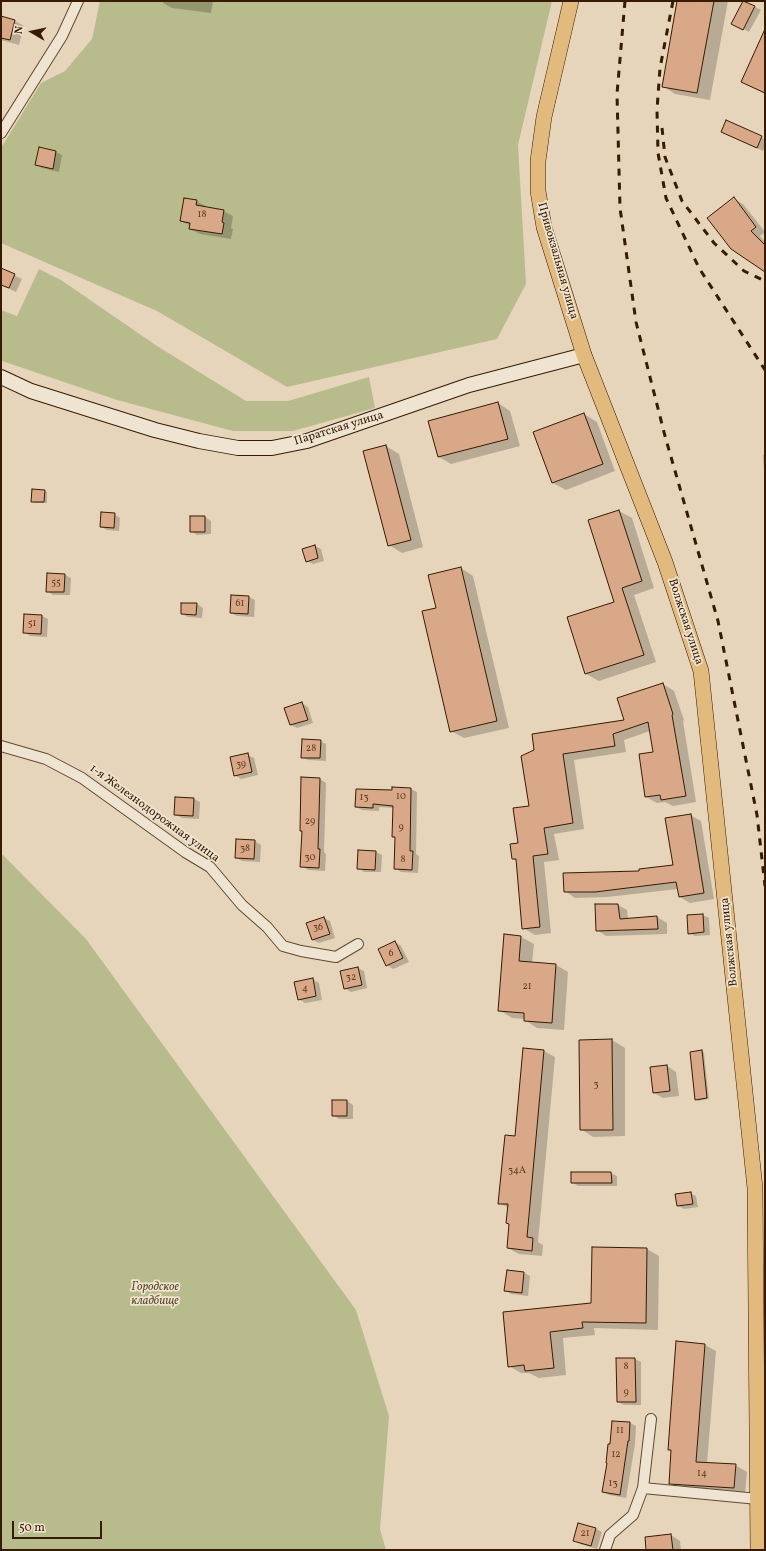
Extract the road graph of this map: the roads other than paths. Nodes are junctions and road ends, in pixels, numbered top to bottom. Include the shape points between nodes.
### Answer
1 (78, 1) edge
2 (571, 1) edge
3 (1, 133) edge
4 (584, 355) junction
5 (1, 377) edge
6 (1, 746) edge
7 (358, 944) dead end
8 (651, 1419) dead end
9 (643, 1488) junction
10 (758, 1499) junction
11 (605, 1550) edge
12 (758, 1550) edge

1 - 3 street via 62,36
2 - 4 main road, Привокзальная улица via 544,117 538,161 538,191 544,227
4 - 5 main road, Паратская улица via 469,385 307,441 272,448 238,448 155,430 31,391
4 - 10 main road, Волжская улица via 665,562 701,671 755,1188
6 - 7 street, 1-я Железнодорожная улица via 46,760 82,778 210,867 242,905 267,927 283,946 336,957
8 - 9 street
9 - 10 street
9 - 11 street via 633,1515 610,1535
10 - 12 main road, Волжская улица

